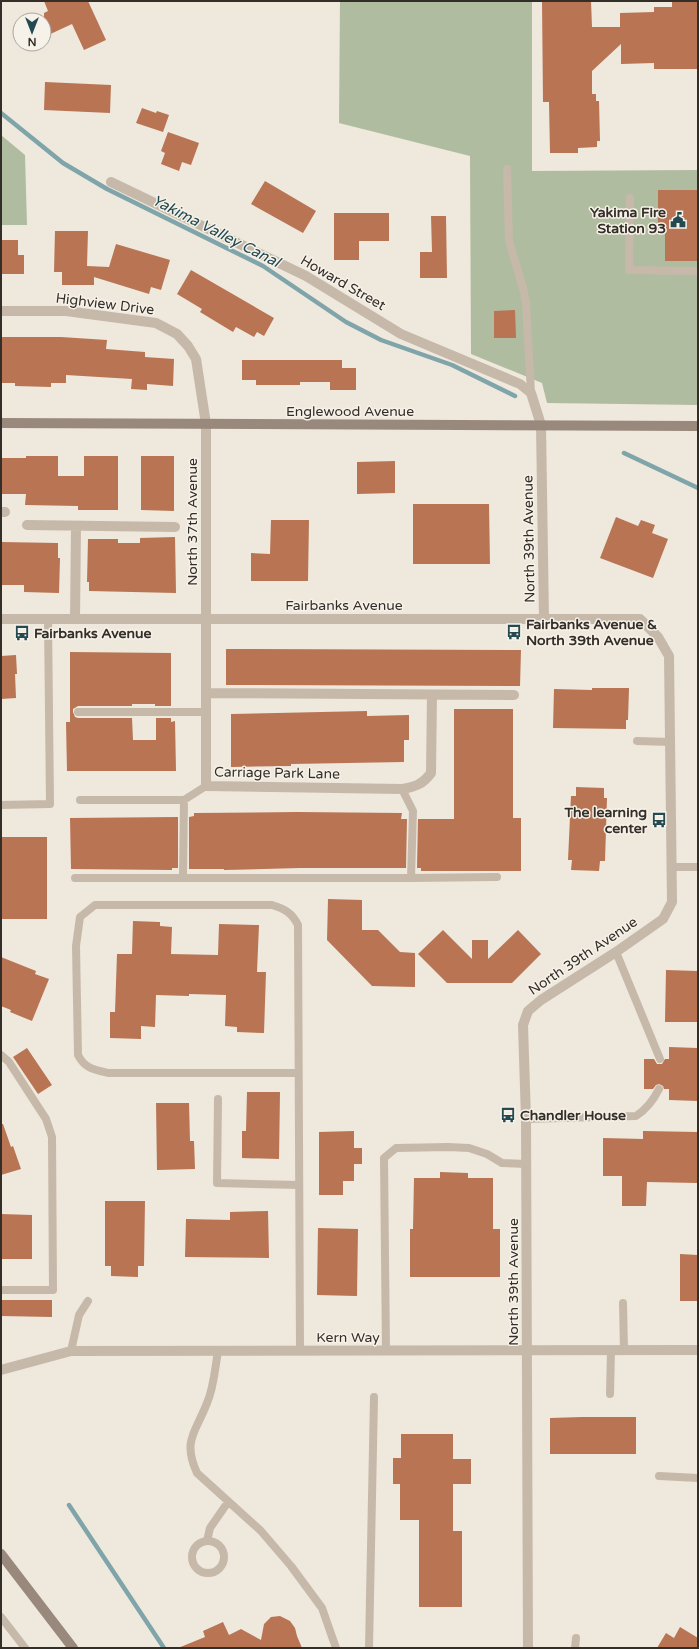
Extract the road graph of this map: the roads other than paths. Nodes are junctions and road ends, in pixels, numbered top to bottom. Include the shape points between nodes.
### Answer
1 (507, 169) dead end
2 (112, 182) dead end
3 (630, 198) dead end
4 (698, 271) edge
5 (1, 311) edge
6 (531, 393) junction
7 (1, 423) edge
8 (206, 424) junction
9 (541, 425) junction
10 (698, 426) edge
11 (27, 525) dead end
12 (76, 526) junction
13 (174, 527) dead end
14 (1, 619) edge
15 (48, 619) junction
16 (74, 619) junction
17 (207, 619) junction
18 (544, 620) junction
19 (206, 693) junction
20 (432, 695) junction
21 (514, 695) dead end
22 (78, 712) dead end
23 (206, 712) junction
24 (637, 741) dead end
25 (670, 742) junction
26 (206, 786) junction
27 (402, 789) junction
28 (80, 800) dead end
29 (184, 800) junction
30 (1, 805) edge
31 (672, 867) junction
32 (698, 867) edge
33 (497, 877) dead end
34 (75, 878) dead end
35 (183, 878) junction
36 (411, 878) junction
37 (616, 952) junction
38 (1, 1055) edge
39 (660, 1059) dead end
40 (298, 1074) junction
41 (659, 1089) dead end
42 (218, 1098) dead end
43 (526, 1119) junction
44 (526, 1164) junction
45 (299, 1185) junction
46 (1, 1290) edge
47 (88, 1301) dead end
48 (623, 1303) dead end
49 (611, 1350) junction
50 (624, 1350) junction
51 (698, 1350) edge
52 (71, 1351) junction
53 (218, 1351) junction
54 (300, 1351) junction
55 (386, 1351) junction
56 (527, 1351) junction
57 (1, 1370) edge
58 (610, 1394) dead end
59 (374, 1397) dead end
60 (659, 1476) dead end
61 (698, 1478) edge
62 (228, 1502) junction
63 (208, 1540) junction
64 (1, 1554) edge
65 (1, 1617) edge
66 (576, 1638) dead end
67 (25, 1648) edge
68 (74, 1648) edge
69 (336, 1648) edge
70 (369, 1648) edge
71 (528, 1648) edge
72 (575, 1648) edge

1 - 6 lane via 509,241 526,303
2 - 6 street, Howard Street via 306,276 402,334 520,384
3 - 4 lane via 629,270
5 - 8 street, Highview Drive via 66,311 142,320 156,323 177,334 196,359
6 - 9 street
7 - 8 street, Englewood Avenue
8 - 9 street, Englewood Avenue
8 - 17 street, North 37th Avenue
9 - 10 street, Englewood Avenue
9 - 18 street, North 39th Avenue
11 - 12 street
12 - 13 street
12 - 16 street
14 - 15 street, Fairbanks Avenue
15 - 16 street, Fairbanks Avenue
15 - 30 lane via 50,804
16 - 17 street, Fairbanks Avenue
17 - 18 street, Fairbanks Avenue
17 - 19 street, Carriage Park Lane
18 - 25 street, North 39th Avenue via 640,620 658,637 669,656
19 - 20 street
19 - 23 street, Carriage Park Lane
20 - 21 street
20 - 27 street, Carriage Park Lane via 430,772 424,782
22 - 23 lane
23 - 26 street, Carriage Park Lane
24 - 25 lane
25 - 31 street, North 39th Avenue
26 - 27 street, Carriage Park Lane
26 - 29 lane
27 - 36 lane via 413,811
28 - 29 lane
29 - 35 lane
31 - 32 lane
31 - 37 street, North 39th Avenue via 672,902 663,919
33 - 36 lane
34 - 35 lane
35 - 36 lane
37 - 39 lane
37 - 43 street, North 39th Avenue via 528,1011 523,1025
38 - 46 lane via 9,1062 46,1119 52,1137 53,1290
40 - 40 lane via 298,925 294,916 272,905 95,905 80,917 76,946 78,1055 90,1069 109,1073
40 - 45 lane
41 - 43 lane via 653,1102 636,1116
42 - 45 lane via 217,1183
43 - 44 street, North 39th Avenue
44 - 55 lane via 502,1163 486,1154 462,1147 396,1148 384,1158
44 - 56 street, North 39th Avenue
45 - 54 lane
47 - 52 lane via 79,1315
48 - 50 lane
49 - 50 street, Kern Way
49 - 56 street, Kern Way
49 - 58 lane
50 - 51 street, Kern Way
52 - 53 street, Kern Way
52 - 57 street, Kern Way
53 - 54 street, Kern Way
53 - 62 lane via 208,1403 193,1431 190,1450 196,1473
54 - 55 street, Kern Way
55 - 56 street, Kern Way
56 - 71 street, North 39th Avenue
59 - 70 lane
60 - 61 lane
62 - 63 lane via 210,1528
62 - 69 lane via 261,1531 291,1566 322,1608
63 - 63 lane via 196,1546 191,1557 196,1569 208,1573 219,1568 224,1557 219,1545
64 - 68 street
65 - 67 lane
66 - 72 lane

